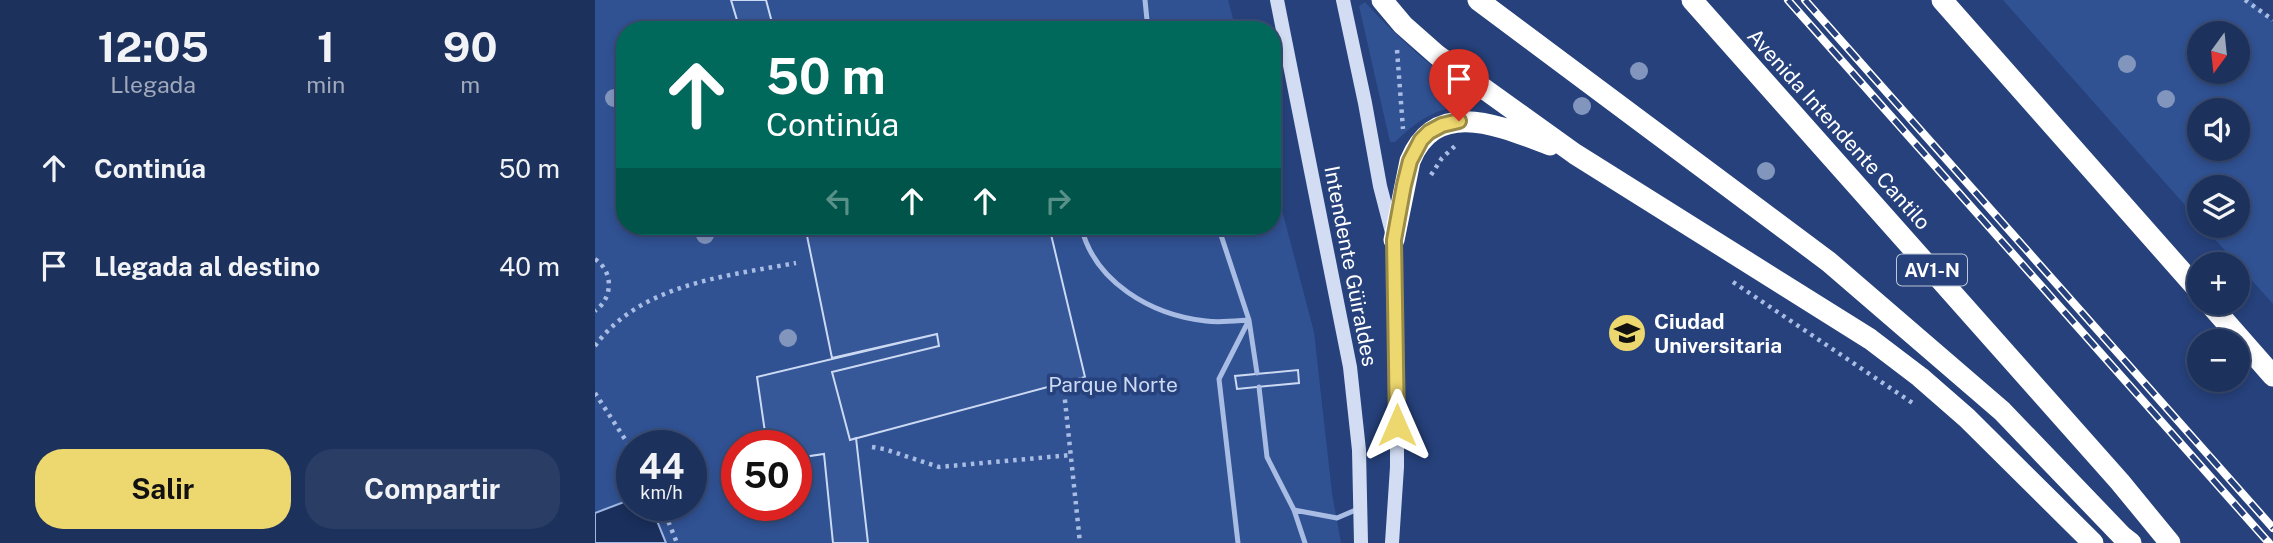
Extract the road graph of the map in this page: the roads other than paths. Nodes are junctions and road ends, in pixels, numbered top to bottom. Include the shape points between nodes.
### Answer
1 (1145, 0) edge
2 (1277, 0) edge
3 (1343, 0) edge
4 (1381, 0) edge
5 (1478, 0) edge
6 (1692, 0) edge
7 (1941, 0) edge
8 (1147, 21) edge
9 (1575, 154) junction
10 (1084, 235) edge
11 (1221, 235) edge
12 (1394, 240) junction
13 (2187, 277) edge
14 (2220, 315) edge
15 (1249, 320) junction
16 (1257, 373) dead end
17 (2273, 376) edge
18 (1259, 387) dead end
19 (1361, 507) junction
20 (1294, 510) junction
21 (1238, 543) edge
22 (1305, 543) edge
23 (1361, 543) edge
24 (1390, 543) edge
25 (2093, 543) edge
26 (2131, 543) edge
27 (2170, 543) edge

1 - 8 lane
2 - 19 main road, Intendente Güiraldes via 1350,367
3 - 12 main road, Intendente Güiraldes
4 - 9 highway via 1437,55
5 - 26 highway via 1829,262 2002,411
6 - 27 highway, Avenida Intendente Cantilo / AV1-N
7 - 13 highway
9 - 12 highway via 1478,122 1442,125 1415,149
9 - 25 highway via 1870,339 1967,418
10 - 15 lane via 1095,262 1135,297 1206,321
11 - 15 lane
12 - 24 main road, Intendente Güiraldes via 1397,416
14 - 17 highway
15 - 16 lane
15 - 21 lane via 1219,379
18 - 20 lane via 1267,457
19 - 20 lane via 1337,518
19 - 23 main road, Intendente Güiraldes
20 - 22 lane

